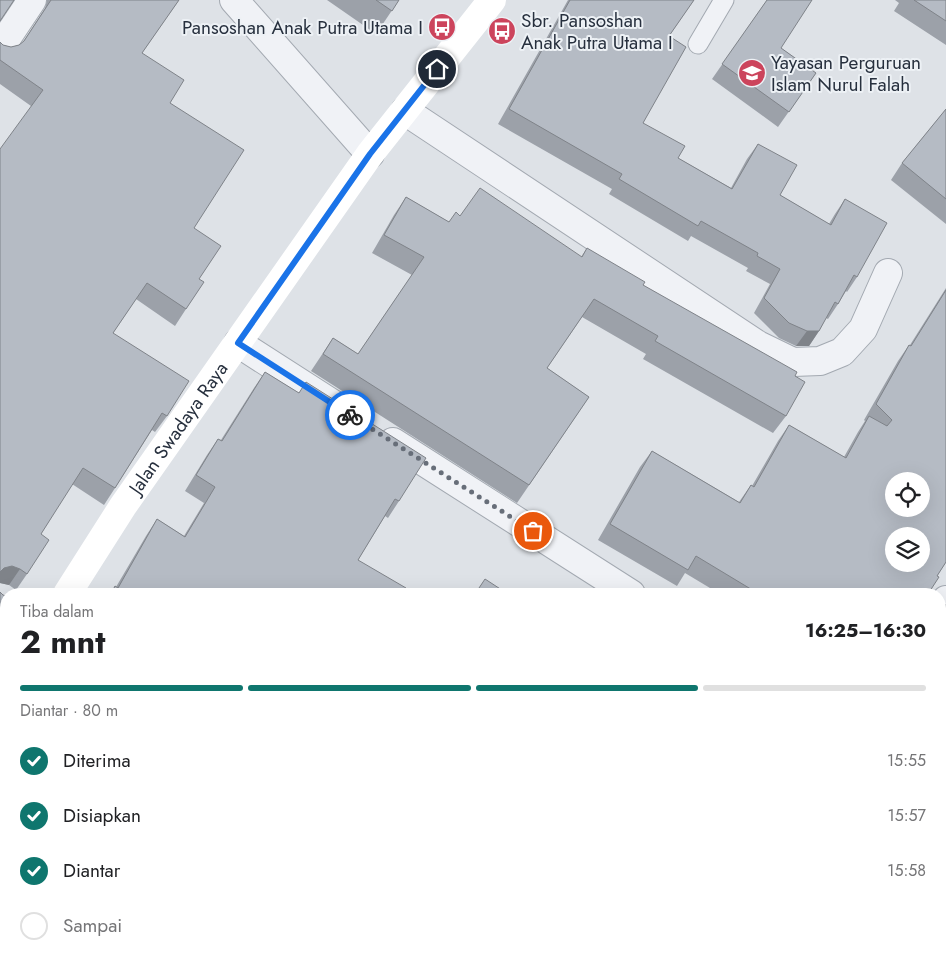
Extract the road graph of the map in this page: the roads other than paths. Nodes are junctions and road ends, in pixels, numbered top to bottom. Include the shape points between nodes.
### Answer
1 (32, 0) edge
2 (234, 0) edge
3 (492, 0) edge
4 (724, 0) edge
5 (698, 44) dead end
6 (0, 48) edge
7 (404, 111) junction
8 (370, 154) junction
9 (888, 273) dead end
10 (238, 343) junction
11 (71, 588) edge
12 (622, 588) edge

1 - 6 street
2 - 8 street
3 - 7 street, Jalan Swadaya Raya
4 - 5 lane
7 - 8 street, Jalan Swadaya Raya
7 - 9 street via 758,345 793,362 820,361 842,352 863,329
8 - 10 street, Jalan Swadaya Raya
10 - 11 street, Jalan Swadaya Raya via 122,506
10 - 12 street

